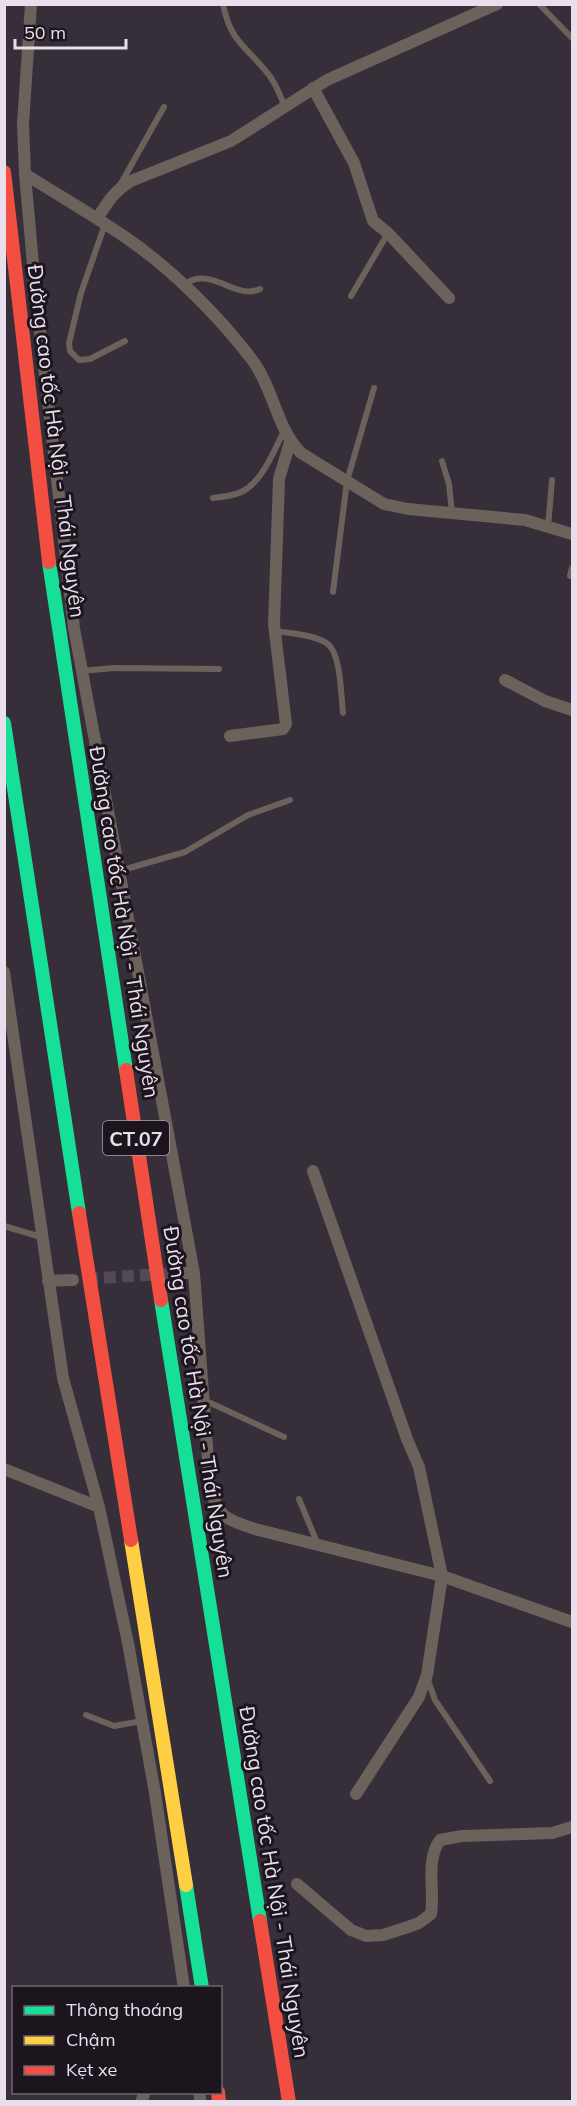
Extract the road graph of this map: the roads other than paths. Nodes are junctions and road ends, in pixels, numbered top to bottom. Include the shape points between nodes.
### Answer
1 (31, 4) edge
2 (223, 4) edge
3 (497, 4) edge
4 (539, 4) edge
5 (573, 38) edge
6 (313, 88) junction
7 (164, 106) dead end
8 (285, 106) junction
9 (4, 172) edge
10 (25, 174) junction
11 (119, 188) junction
12 (101, 222) junction
13 (388, 233) junction
14 (182, 284) junction
15 (260, 289) dead end
16 (351, 296) dead end
17 (448, 297) dead end
18 (125, 341) dead end
19 (374, 388) dead end
20 (287, 437) junction
21 (442, 461) dead end
22 (552, 480) dead end
23 (347, 481) junction
24 (213, 498) dead end
25 (452, 507) junction
26 (549, 523) junction
27 (573, 534) edge
28 (573, 568) edge
29 (570, 576) dead end
30 (333, 592) dead end
31 (274, 631) junction
32 (219, 669) dead end
33 (81, 671) junction
34 (505, 680) dead end
35 (573, 710) edge
36 (343, 713) dead end
37 (4, 723) edge
38 (230, 736) dead end
39 (290, 800) dead end
40 (118, 872) junction
41 (4, 972) edge
42 (313, 1171) dead end
43 (4, 1226) edge
44 (42, 1237) junction
45 (176, 1272) tunnel mouth
46 (194, 1274) junction
47 (73, 1280) tunnel mouth
48 (48, 1281) junction
49 (204, 1400) junction
50 (284, 1437) dead end
51 (4, 1469) edge
52 (299, 1499) dead end
53 (99, 1507) junction
54 (318, 1545) junction
55 (442, 1576) junction
56 (573, 1622) edge
57 (427, 1675) junction
58 (86, 1715) dead end
59 (142, 1720) junction
60 (490, 1781) dead end
61 (356, 1794) dead end
62 (573, 1827) edge
63 (297, 1884) dead end
64 (184, 1986) edge
65 (202, 1986) edge
66 (289, 2102) edge

1 - 10 street via 23,124
2 - 8 lane via 231,32 266,70
3 - 6 street
4 - 5 lane
6 - 8 street
6 - 13 street via 354,163 373,220
7 - 11 lane
8 - 11 street via 231,141
9 - 66 highway, Đường cao tốc Hà Nội - Thái Nguyên / CT.07 via 44,526 149,1225
10 - 12 street
10 - 33 street
11 - 12 street via 109,199
12 - 14 street via 157,261
12 - 18 lane via 70,351 79,360 90,359
13 - 16 lane
13 - 17 street
14 - 15 lane via 207,279 246,292
14 - 20 street via 213,313 254,362
19 - 23 lane
20 - 23 street via 301,453
20 - 24 lane via 250,488
20 - 31 street via 279,479
21 - 25 lane
22 - 26 lane
23 - 25 street via 384,504 408,509
23 - 30 lane
25 - 26 street
26 - 27 street
28 - 29 lane
31 - 36 lane via 327,643 339,675
31 - 38 street via 284,729
32 - 33 lane
33 - 40 street
34 - 35 street via 545,701
37 - 65 highway
39 - 40 lane via 248,815 185,852
40 - 46 street
41 - 44 street
42 - 55 street via 419,1467
43 - 44 lane
44 - 48 street
45 - 46 street
46 - 49 street
47 - 48 street
48 - 53 street via 63,1378
49 - 50 lane
49 - 54 street via 210,1486 218,1510 247,1526
51 - 53 street
52 - 54 lane
53 - 59 street
54 - 55 street
55 - 56 street
55 - 57 street
57 - 60 lane via 435,1700
57 - 61 street via 419,1697
58 - 59 lane via 114,1726
59 - 64 street
62 - 63 street via 524,1836 440,1840 433,1850 430,1914 419,1923 383,1935 366,1936 351,1930

